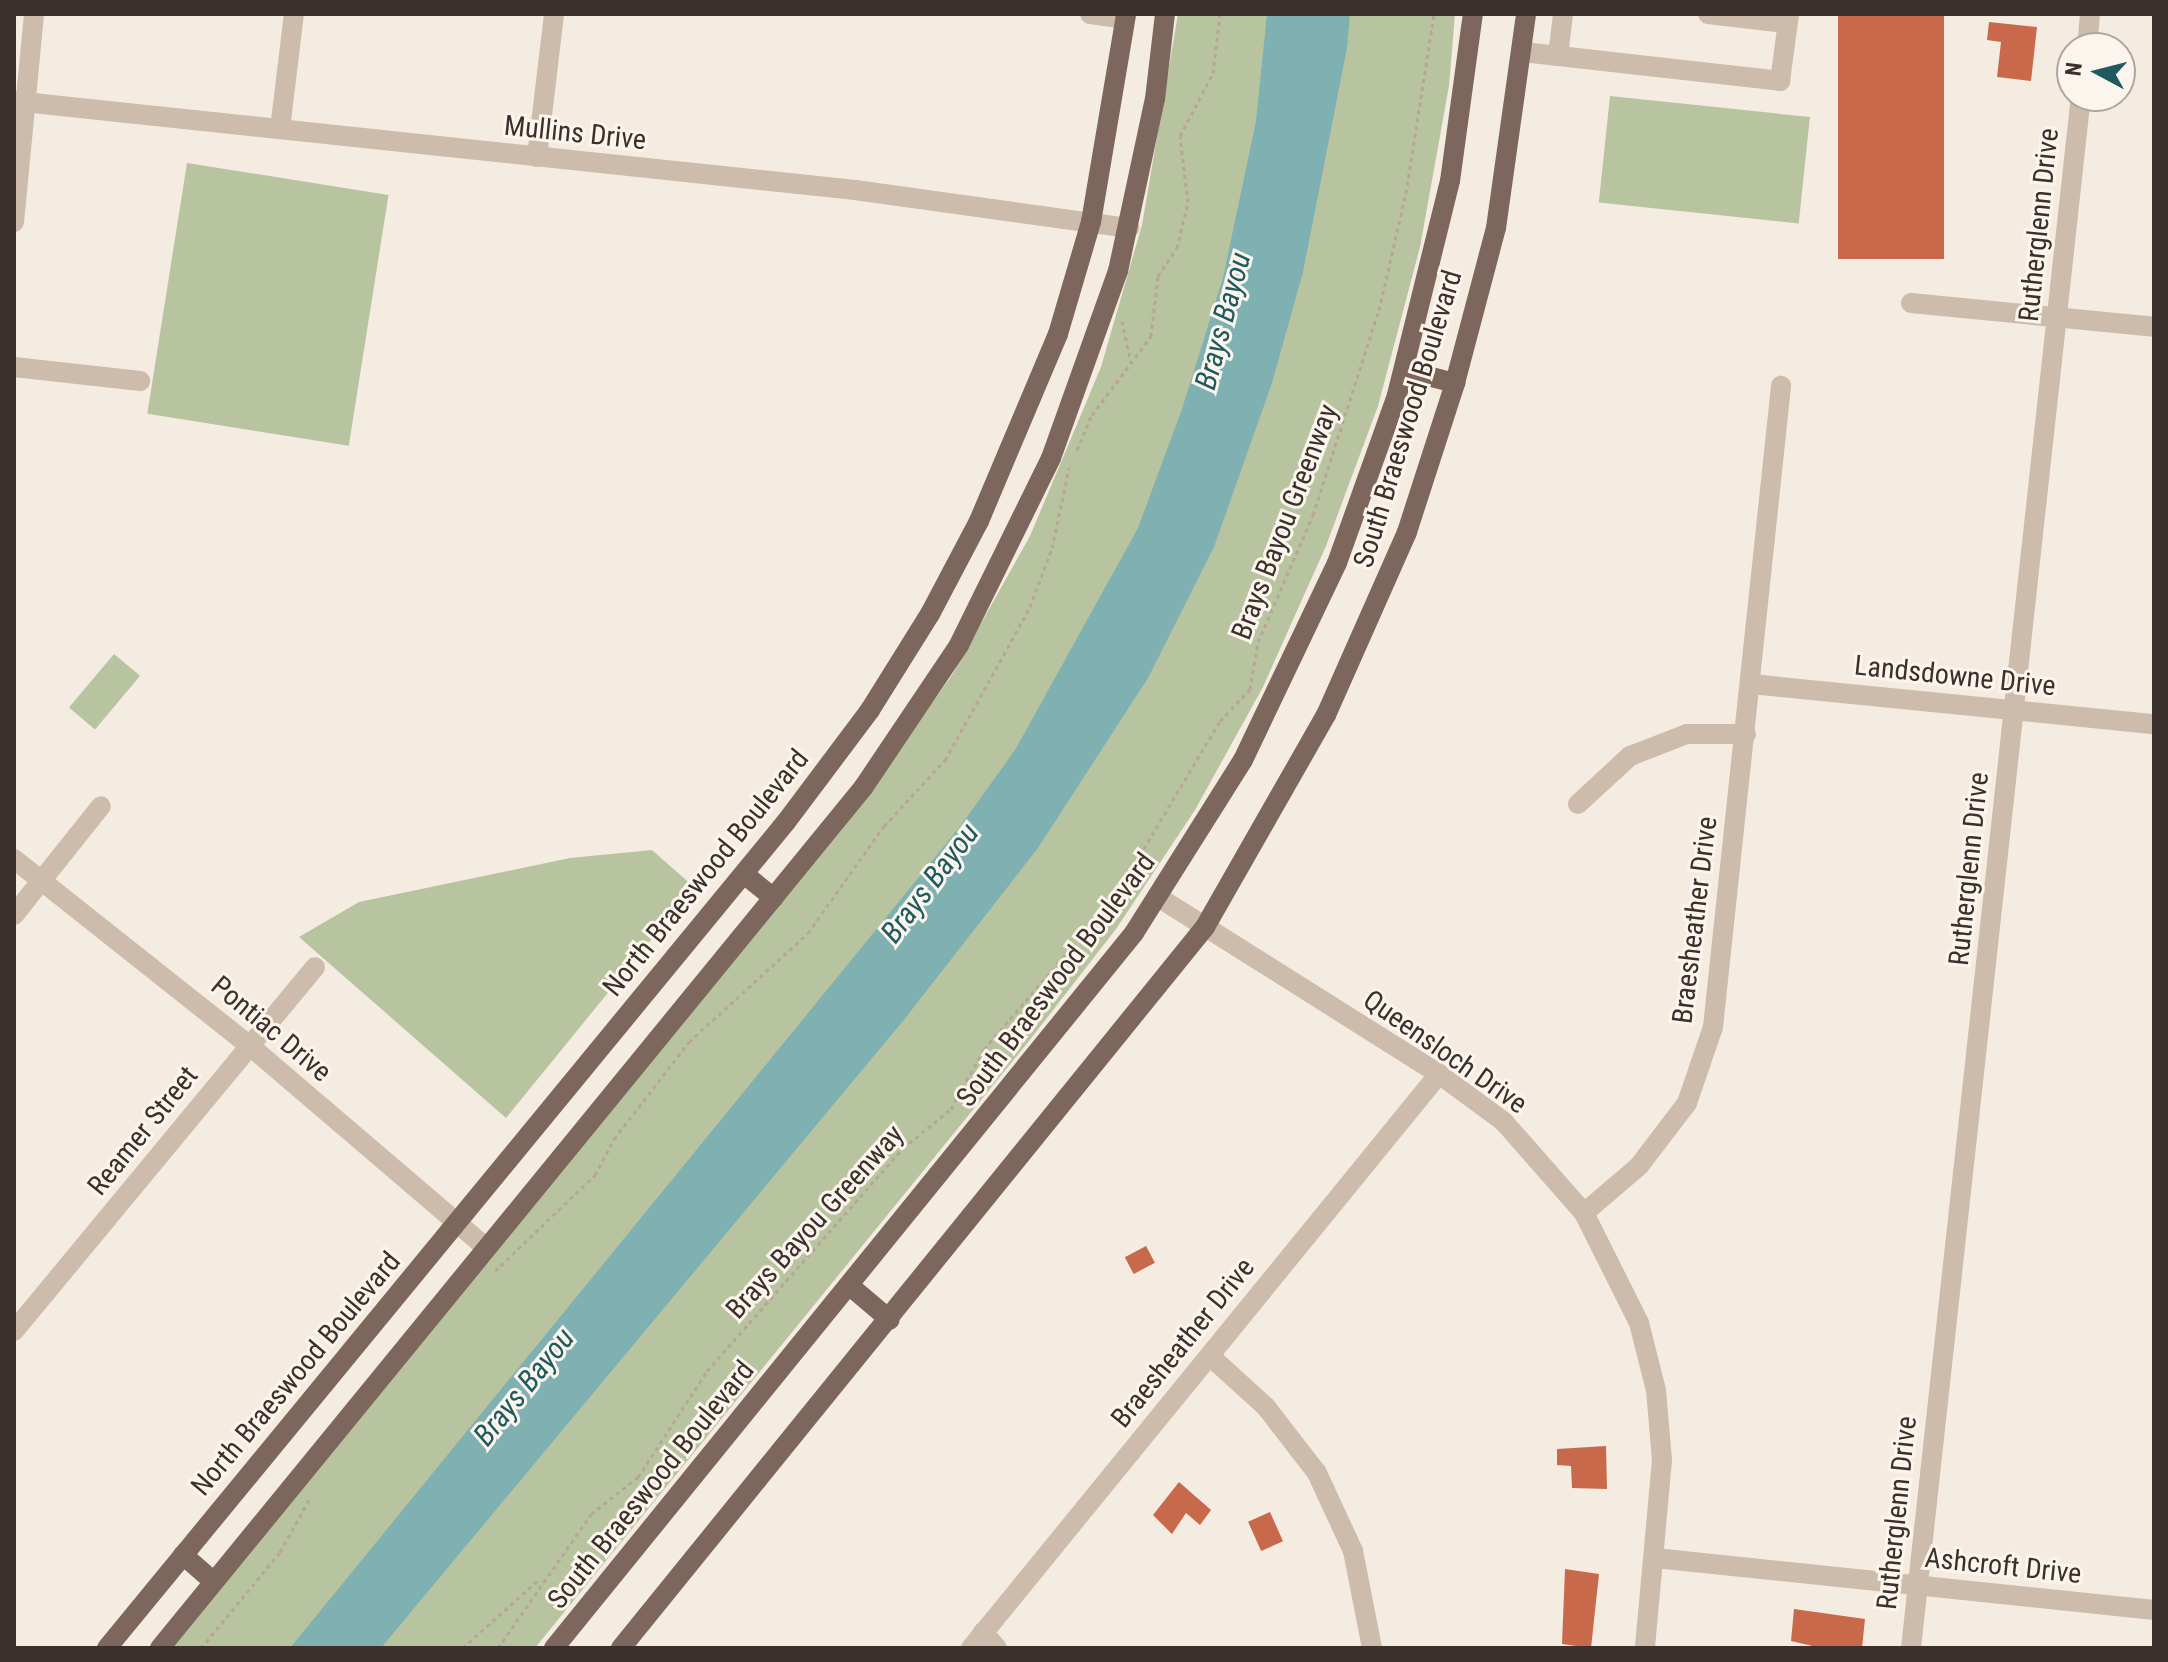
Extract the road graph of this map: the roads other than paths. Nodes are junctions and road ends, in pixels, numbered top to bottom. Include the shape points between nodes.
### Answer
1 (34, 14) edge
2 (294, 14) edge
3 (554, 14) edge
4 (1090, 14) edge
5 (1165, 14) edge
6 (1473, 14) edge
7 (1526, 14) edge
8 (1563, 14) edge
9 (1708, 14) edge
10 (1125, 16) edge
11 (1788, 18) edge
12 (1523, 52) junction
13 (1558, 56) junction
14 (19, 102) edge
15 (2079, 112) edge
16 (280, 129) junction
17 (537, 157) junction
18 (14, 222) edge
19 (1091, 222) junction
20 (1129, 228) junction
21 (1911, 303) dead end
22 (2057, 317) junction
23 (2154, 327) edge
24 (14, 367) edge
25 (1404, 370) junction
26 (140, 381) dead end
27 (1455, 383) junction
28 (1781, 386) dead end
29 (1751, 684) junction
30 (2014, 710) junction
31 (2154, 724) edge
32 (1746, 734) junction
33 (1578, 804) dead end
34 (101, 806) dead end
35 (14, 859) edge
36 (744, 874) junction
37 (42, 881) junction
38 (1158, 897) junction
39 (774, 898) junction
40 (14, 915) edge
41 (1205, 927) junction
42 (315, 967) dead end
43 (249, 1045) junction
44 (1439, 1074) junction
45 (1584, 1213) junction
46 (458, 1224) junction
47 (487, 1248) junction
48 (850, 1286) junction
49 (890, 1320) junction
50 (14, 1331) edge
51 (1210, 1356) junction
52 (183, 1555) junction
53 (1655, 1558) junction
54 (213, 1581) junction
55 (1917, 1586) junction
56 (2154, 1610) edge
57 (977, 1640) edge
58 (107, 1648) edge
59 (160, 1648) edge
60 (554, 1648) edge
61 (621, 1648) edge
62 (997, 1648) edge
63 (1372, 1648) edge
64 (1645, 1648) edge
65 (1911, 1648) edge

1 - 14 street
2 - 16 street
3 - 17 street
4 - 10 street
5 - 20 main road via 1155,99
6 - 25 main road, South Braeswood Boulevard via 1450,181
7 - 12 main road, South Braeswood Boulevard
8 - 13 street
9 - 11 street
10 - 19 main road, North Braeswood Boulevard
11 - 13 street via 1780,81
12 - 13 street
12 - 27 main road, South Braeswood Boulevard via 1496,228
14 - 16 street, Mullins Drive
14 - 18 street
15 - 22 street, Rutherglenn Drive
16 - 17 street, Mullins Drive
17 - 19 street, Mullins Drive via 855,190
19 - 20 street, Mullins Drive
19 - 36 main road, North Braeswood Boulevard via 1058,334 979,521 870,710
20 - 39 main road via 1087,366 994,579 914,715
21 - 22 street
22 - 23 street
22 - 30 street, Rutherglenn Drive
24 - 26 street
25 - 27 main road
25 - 38 main road, South Braeswood Boulevard via 1379,451 1306,636 1243,760
27 - 41 main road, South Braeswood Boulevard via 1407,532 1369,625 1326,715
28 - 29 street, Braesheather Drive
29 - 30 street, Landsdowne Drive
29 - 32 street, Braesheather Drive
30 - 31 street, Landsdowne Drive
30 - 55 street, Rutherglenn Drive
32 - 33 street via 1687,734 1630,756
32 - 45 street, Braesheather Drive via 1713,1027 1687,1103 1639,1166
34 - 37 street
35 - 37 street, Pontiac Drive
36 - 39 main road
36 - 46 main road, North Braeswood Boulevard
37 - 40 street
37 - 43 street, Pontiac Drive
38 - 41 street, Queensloch Drive
38 - 48 main road, South Braeswood Boulevard
39 - 47 main road
41 - 44 street, Queensloch Drive
41 - 49 main road, South Braeswood Boulevard
42 - 43 street, Reamer Street
43 - 46 street, Pontiac Drive
43 - 50 street, Reamer Street
44 - 45 street, Queensloch Drive via 1504,1122
44 - 51 street, Braesheather Drive
45 - 53 street, Queensloch Drive via 1639,1323 1656,1390 1662,1460
46 - 47 street, Pontiac Drive
46 - 52 main road, North Braeswood Boulevard
47 - 54 main road
48 - 49 main road
48 - 60 main road, South Braeswood Boulevard
49 - 61 main road, South Braeswood Boulevard
51 - 57 street, Braesheather Drive
51 - 63 street via 1266,1407 1317,1473 1353,1551
52 - 54 main road
52 - 58 main road, North Braeswood Boulevard
53 - 55 street, Ashcroft Drive
53 - 64 street, Queensloch Drive
54 - 59 main road
55 - 56 street, Ashcroft Drive
55 - 65 street, Rutherglenn Drive
57 - 62 street

